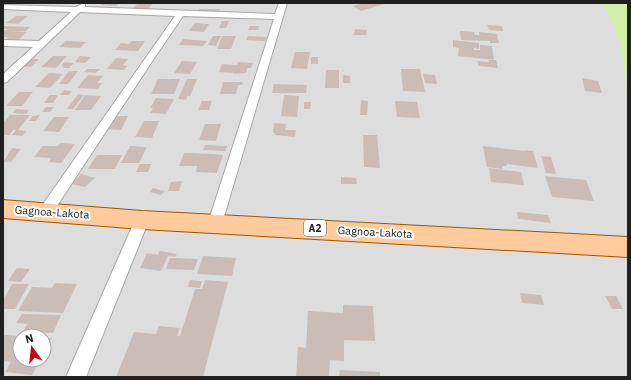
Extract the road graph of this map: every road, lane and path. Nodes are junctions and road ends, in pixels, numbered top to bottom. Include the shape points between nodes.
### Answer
1 (283, 3) edge
2 (82, 6) edge
3 (3, 7) edge
4 (181, 13) junction
5 (278, 18) junction
6 (3, 43) edge
7 (41, 44) junction
8 (3, 80) edge
9 (3, 209) edge
10 (46, 211) junction
11 (142, 220) junction
12 (216, 223) junction
13 (628, 247) edge
14 (76, 377) edge

1 - 5 street
2 - 3 street
2 - 4 street
2 - 7 street
4 - 5 street
4 - 10 street via 145,62
5 - 12 street
6 - 7 street
7 - 8 street
9 - 10 main road, Gagnoa-Lakota / A2
10 - 11 main road, Gagnoa-Lakota / A2
11 - 12 main road, Gagnoa-Lakota / A2
11 - 14 street
12 - 13 main road, Gagnoa-Lakota / A2

